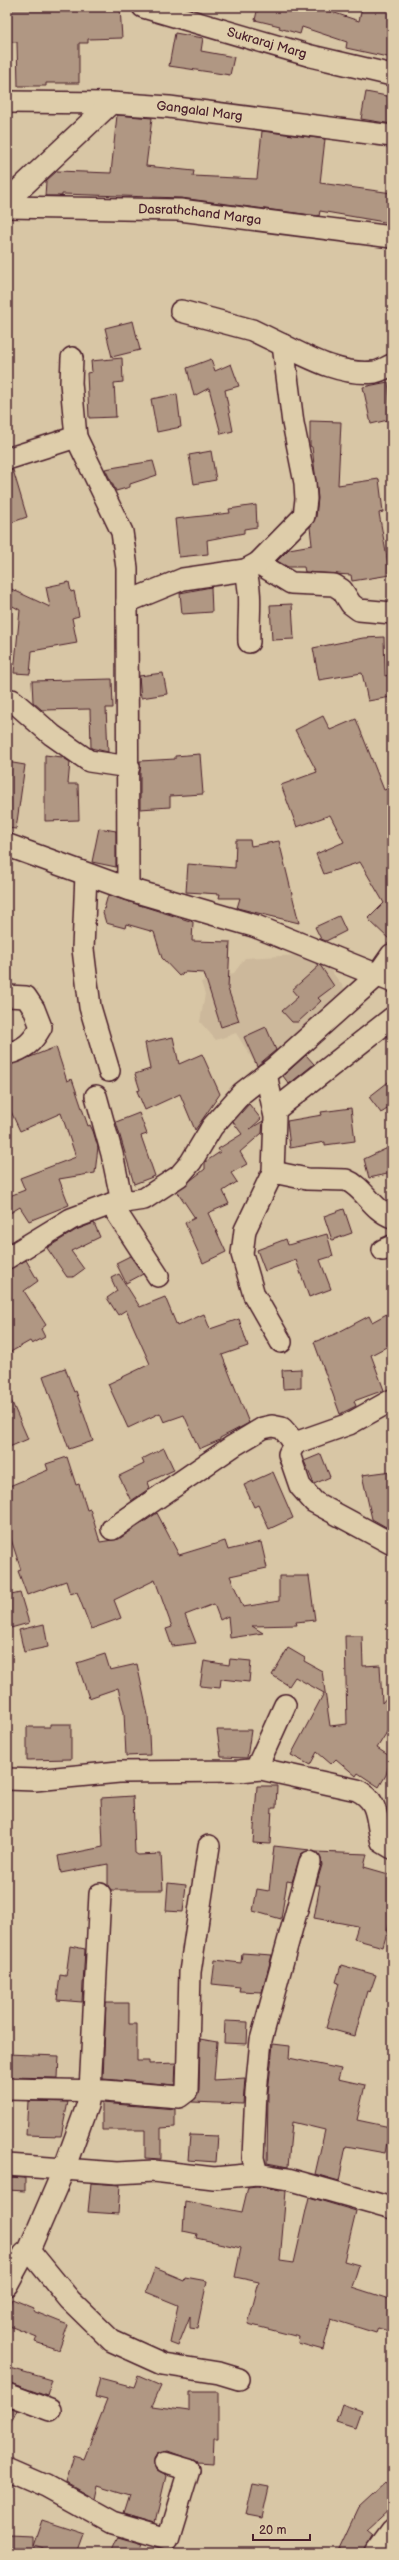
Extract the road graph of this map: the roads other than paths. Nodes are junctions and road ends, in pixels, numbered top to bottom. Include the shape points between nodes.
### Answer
1 (143, 7) edge
2 (392, 75) edge
3 (7, 102) edge
4 (112, 103) junction
5 (392, 136) edge
6 (7, 201) edge
7 (7, 206) edge
8 (392, 237) edge
9 (181, 311) dead end
10 (283, 345) junction
11 (72, 358) dead end
12 (392, 365) edge
13 (76, 437) junction
14 (7, 459) edge
15 (252, 567) junction
16 (127, 602) junction
17 (392, 613) edge
18 (249, 642) dead end
19 (12, 700) dead end
20 (128, 767) junction
21 (7, 845) edge
22 (86, 874) junction
23 (128, 889) junction
24 (392, 955) edge
25 (385, 978) edge
26 (7, 996) edge
27 (392, 1018) edge
28 (7, 1054) edge
29 (109, 1071) dead end
30 (266, 1074) junction
31 (96, 1096) dead end
32 (274, 1110) junction
33 (273, 1172) junction
34 (116, 1203) junction
35 (392, 1217) edge
36 (7, 1258) edge
37 (158, 1276) dead end
38 (281, 1342) dead end
39 (392, 1400) edge
40 (295, 1444) junction
41 (112, 1529) dead end
42 (392, 1544) edge
43 (285, 1705) dead end
44 (256, 1769) junction
45 (7, 1779) edge
46 (208, 1846) dead end
47 (392, 1848) edge
48 (310, 1862) dead end
49 (100, 1894) dead end
50 (7, 2089) edge
51 (90, 2091) junction
52 (7, 2165) edge
53 (64, 2169) junction
54 (257, 2174) junction
55 (392, 2208) edge
56 (20, 2255) edge
57 (7, 2285) edge
58 (239, 2379) dead end
59 (7, 2394) edge
60 (50, 2410) dead end
61 (165, 2463) dead end
62 (7, 2469) edge
63 (392, 2530) edge
64 (165, 2546) edge
65 (375, 2553) edge

1 - 2 street, Sukraraj Marg via 311,56
3 - 4 street, Gangalal Marg
4 - 5 street, Gangalal Marg via 169,106
4 - 6 street
7 - 8 street, Dasrathchand Marga via 180,210
9 - 10 street via 252,330
10 - 12 street via 313,360 344,370 376,372
10 - 15 street via 306,499 304,516
11 - 13 street via 71,383
13 - 14 street
13 - 16 street via 122,532 127,568
15 - 16 street via 183,579
15 - 17 street via 291,583 334,585 342,590 351,604 359,610
15 - 18 street via 249,582
16 - 20 street
19 - 20 street via 52,735 89,761
20 - 23 street
21 - 22 street
22 - 23 street
22 - 29 street via 83,949 90,1007
23 - 25 street via 255,926
24 - 25 street
25 - 30 street
26 - 28 street via 26,997 41,1027 32,1042 20,1050
27 - 32 street
30 - 32 street
30 - 34 street via 242,1093 212,1127 191,1162 179,1176 144,1199
31 - 34 street via 112,1154
32 - 33 street
33 - 35 street via 307,1179 346,1180 372,1204
33 - 38 street via 245,1230 242,1254 254,1295
34 - 36 street via 71,1219
34 - 37 street
39 - 40 street via 349,1424
40 - 41 street via 282,1428 264,1428
40 - 42 street via 289,1454 300,1486 314,1502
43 - 44 street
44 - 45 street via 119,1772 35,1780
44 - 47 street via 357,1790 368,1795 377,1813 382,1842
46 - 51 street via 190,1972 187,2091 179,2097
48 - 54 street via 262,2040 256,2086 254,2158
49 - 51 street
50 - 51 street
51 - 53 street
52 - 53 street
53 - 54 street via 117,2173 154,2171 214,2178
53 - 56 street
54 - 55 street via 288,2179
56 - 57 street
56 - 58 street via 112,2341 163,2364 219,2373
59 - 60 street
61 - 64 street via 189,2470
62 - 64 street via 46,2486 113,2523
63 - 65 street

